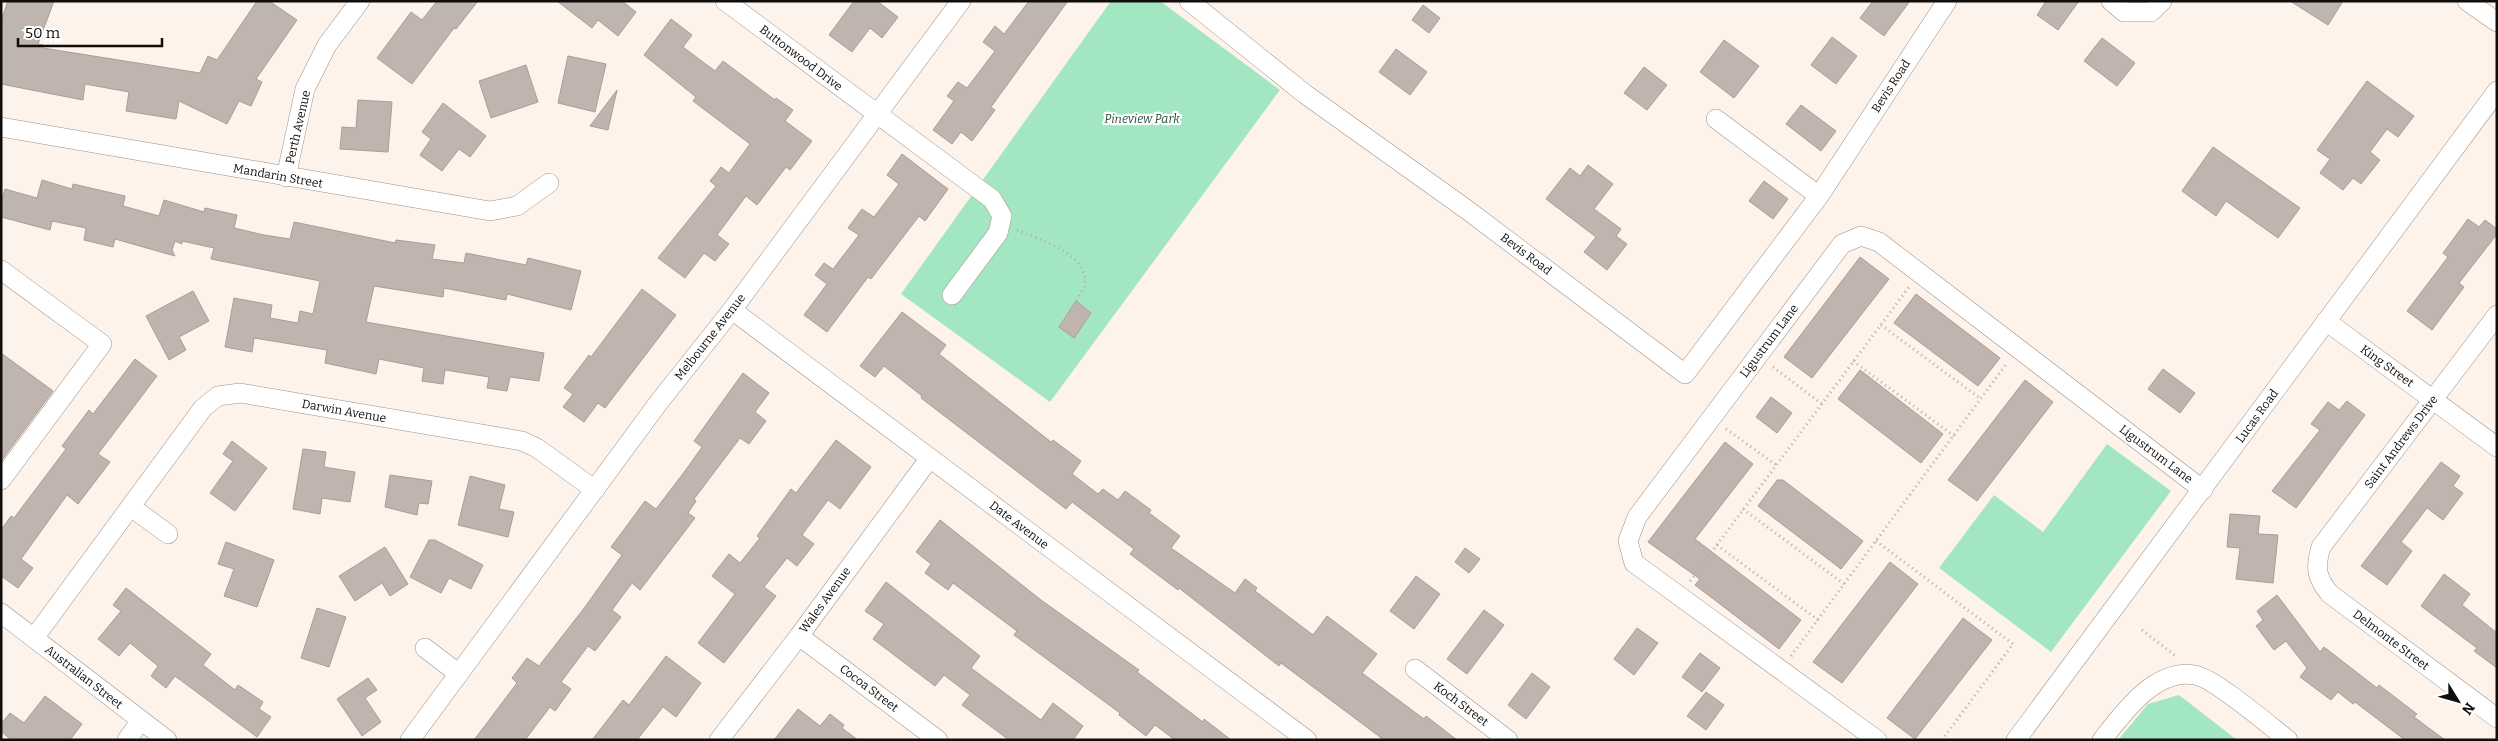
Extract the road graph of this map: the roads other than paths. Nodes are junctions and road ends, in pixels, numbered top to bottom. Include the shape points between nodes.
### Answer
1 (725, 1) edge
2 (961, 1) edge
3 (1189, 1) edge
4 (1947, 1) edge
5 (2111, 1) edge
6 (2162, 1) edge
7 (2467, 1) edge
8 (357, 2) edge
9 (2497, 22) edge
10 (2497, 91) edge
11 (877, 116) junction
12 (1716, 119) dead end
13 (1, 127) edge
14 (286, 177) junction
15 (549, 183) dead end
16 (1819, 196) junction
17 (1, 270) edge
18 (952, 295) dead end
19 (732, 310) junction
20 (2497, 316) edge
21 (2326, 321) junction
22 (2432, 399) junction
23 (2497, 448) edge
24 (929, 459) junction
25 (1, 480) edge
26 (595, 490) junction
27 (2203, 490) junction
28 (131, 507) junction
29 (168, 534) dead end
30 (2317, 573) joint
31 (1, 613) edge
32 (799, 636) junction
33 (34, 638) junction
34 (425, 648) dead end
35 (1414, 669) dead end
36 (459, 674) junction
37 (2497, 718) edge
38 (141, 720) junction
39 (127, 740) edge
40 (167, 740) edge
41 (410, 740) edge
42 (719, 740) edge
43 (938, 740) edge
44 (1307, 740) edge
45 (1508, 740) edge
46 (1877, 740) edge
47 (2016, 740) edge
48 (2102, 740) edge
49 (2288, 740) edge

1 - 11 street, Buttonwood Drive
2 - 11 street, Melbourne Avenue
3 - 16 street, Bevis Road via 1305,94 1466,209 1685,374
4 - 16 street, Bevis Road
5 - 6 street via 2124,12 2151,12
7 - 9 street
8 - 14 street, Perth Avenue via 327,45 305,89
10 - 21 street, Lucas Road
11 - 18 street, Buttonwood Drive via 992,199 1002,216 998,233
11 - 19 street, Melbourne Avenue
12 - 16 street
13 - 14 street, Mandarin Street
14 - 15 street, Mandarin Street via 490,212 517,206
17 - 25 street via 102,344
19 - 24 street, Date Avenue
19 - 26 street, Melbourne Avenue
20 - 22 street, Saint Andrews Drive
21 - 22 street, King Street
21 - 27 street, Lucas Road
22 - 23 street, King Street
22 - 30 street, Saint Andrews Drive via 2321,547
24 - 32 street, Wales Avenue
24 - 44 street, Date Avenue
26 - 28 street, Darwin Avenue via 538,448 522,441 240,393 218,396 204,408
26 - 36 street, Melbourne Avenue
27 - 46 street, Ligustrum Lane via 1879,242 1862,236 1842,244 1637,517 1628,541 1634,563
27 - 47 street, Lucas Road
28 - 29 street
28 - 33 street, Darwin Avenue
30 - 37 street, Delmonte Street via 2330,594
31 - 33 street, Australian Street
32 - 42 street, Wales Avenue
32 - 43 street, Cocoa Street
33 - 38 street, Australian Street
34 - 36 street
35 - 45 street, Koch Street
36 - 41 street, Melbourne Avenue
38 - 39 street
38 - 40 street, Australian Street
48 - 49 street via 2127,708 2153,686 2175,676 2195,675 2212,682

